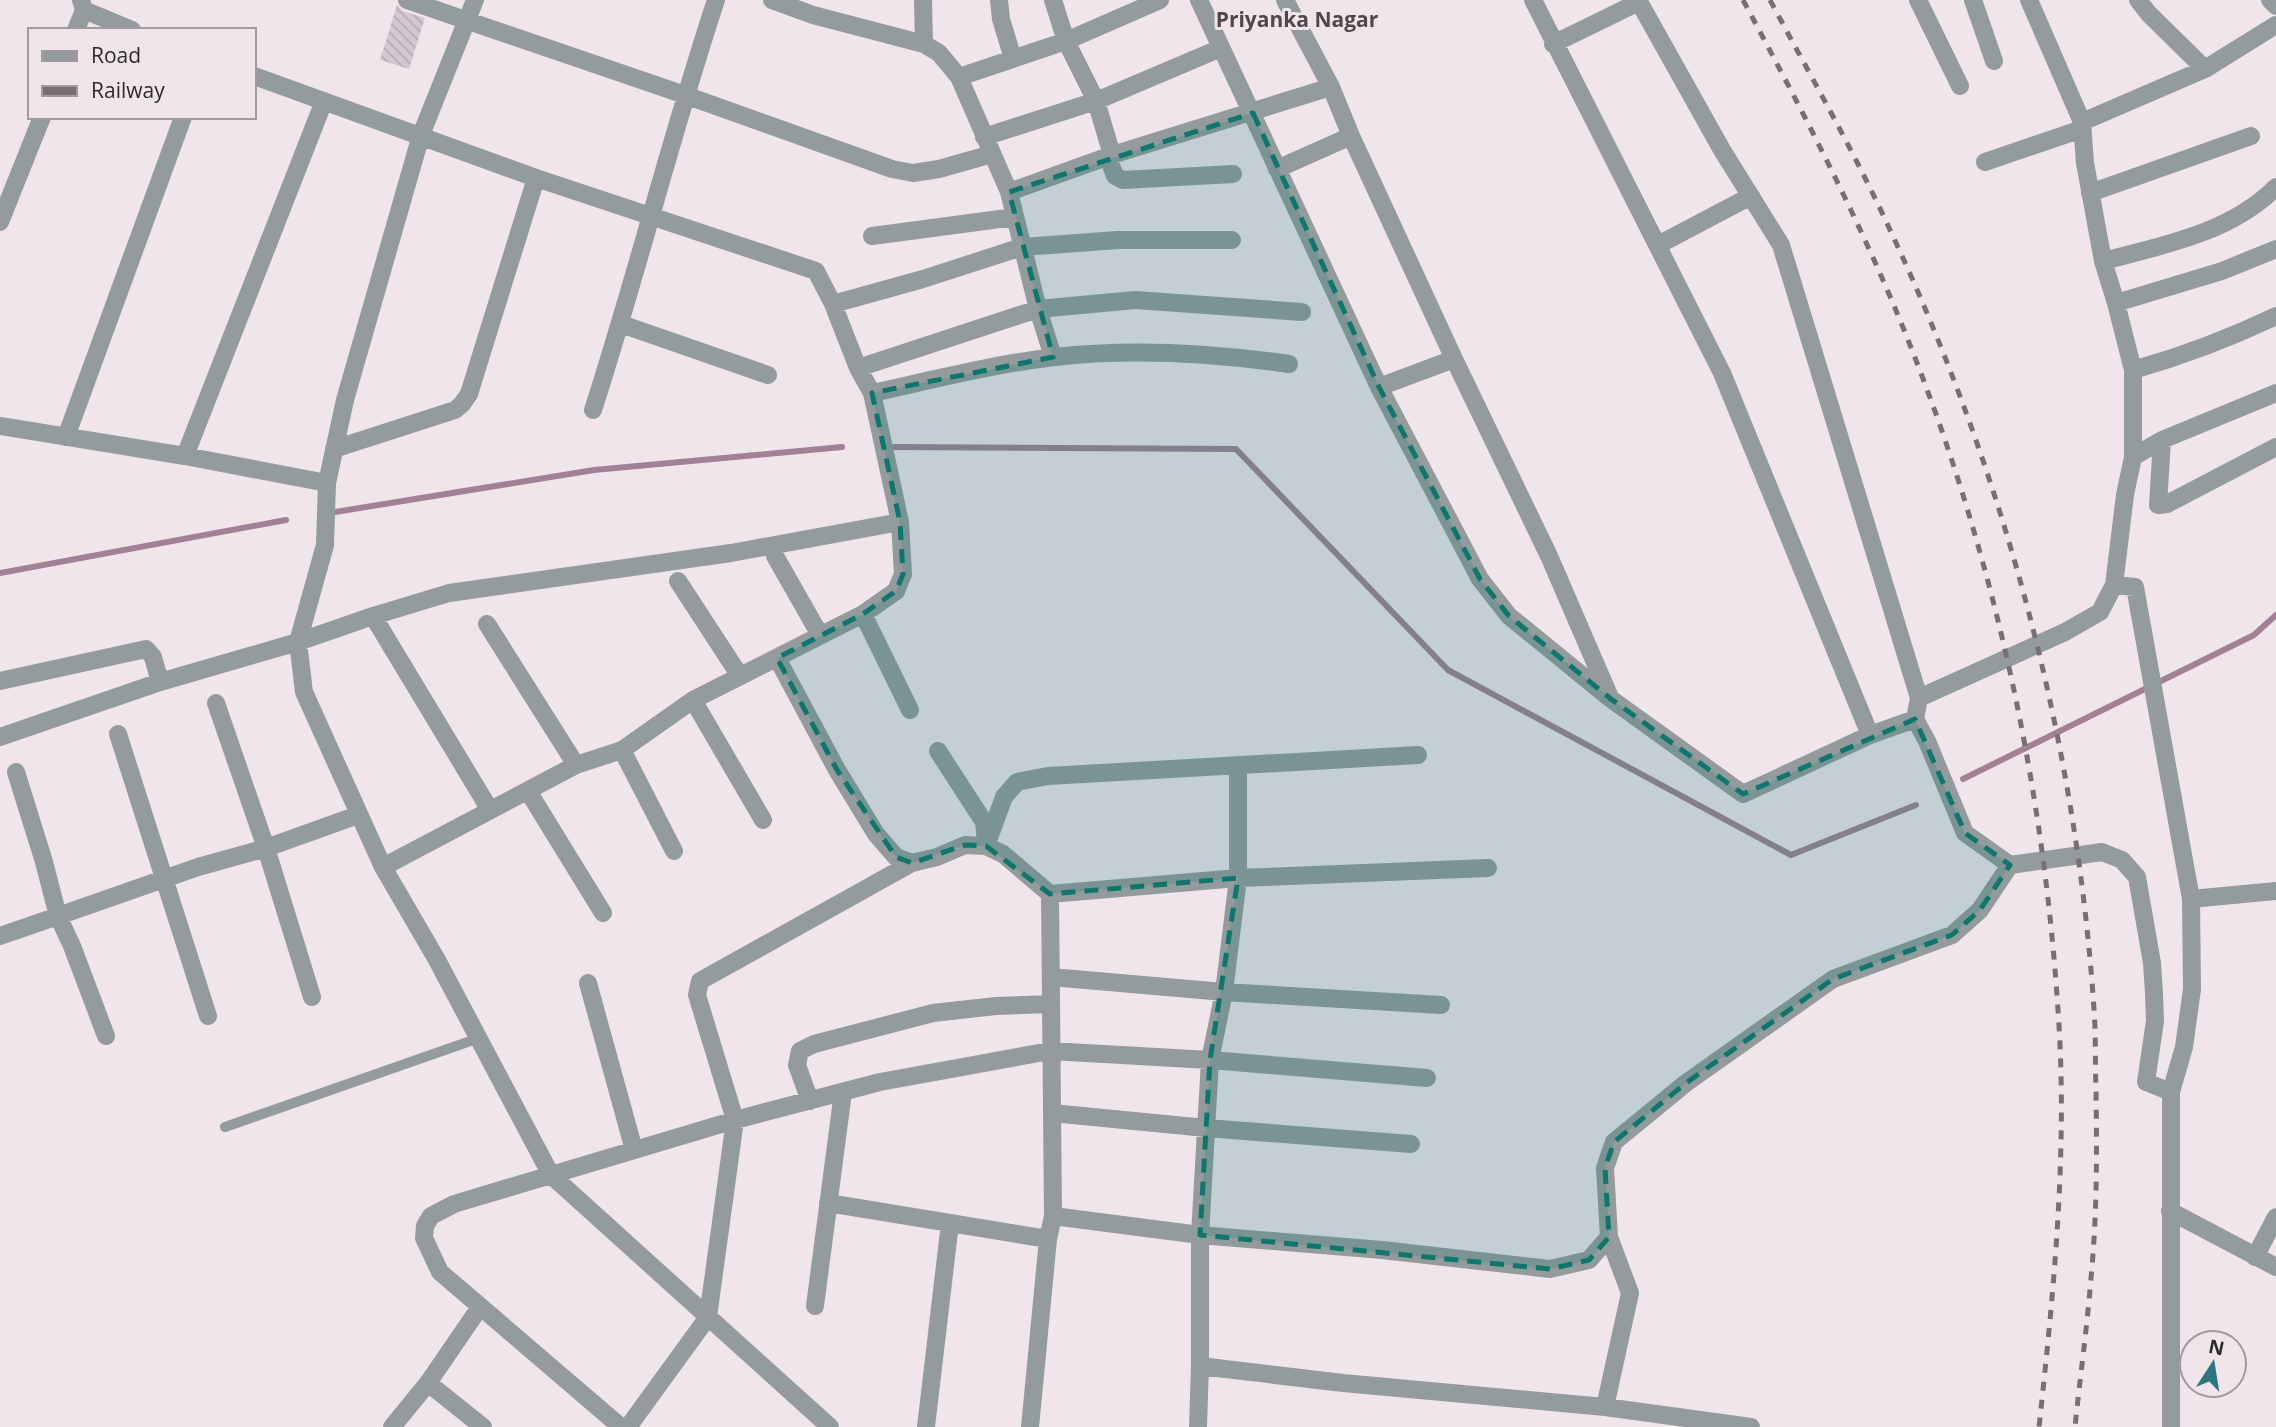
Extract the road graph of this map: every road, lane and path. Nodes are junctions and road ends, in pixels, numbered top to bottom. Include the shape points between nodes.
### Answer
1 (407, 0) edge
2 (475, 0) edge
3 (716, 0) edge
4 (772, 0) edge
5 (923, 0) edge
6 (999, 0) edge
7 (1053, 0) edge
8 (1160, 0) edge
9 (1199, 0) edge
10 (1285, 0) edge
11 (1533, 0) edge
12 (1918, 0) edge
13 (1973, 0) edge
14 (2029, 0) edge
15 (2138, 0) edge
16 (2270, 0) edge
17 (1639, 1) edge
18 (83, 5) edge
19 (1128, 6) edge
20 (2276, 6) edge
21 (467, 20) junction
22 (2276, 25) edge
23 (77, 28) edge
24 (128, 28) edge
25 (1066, 41) junction
26 (924, 44) junction
27 (1553, 44) junction
28 (1221, 48) junction
29 (1013, 59) junction
30 (1994, 61) dead end
31 (2205, 69) junction
32 (256, 77) edge
33 (959, 77) junction
34 (1960, 86) dead end
35 (1331, 87) junction
36 (685, 95) junction
37 (324, 101) junction
38 (1096, 101) junction
39 (1253, 113) junction
40 (41, 119) edge
41 (182, 119) edge
42 (2082, 126) junction
43 (421, 135) junction
44 (1351, 136) junction
45 (2250, 136) dead end
46 (984, 138) junction
47 (992, 155) junction
48 (1110, 156) junction
49 (1985, 162) dead end
50 (1277, 170) junction
51 (1233, 174) dead end
52 (536, 178) junction
53 (2276, 187) edge
54 (1009, 192) junction
55 (2090, 192) junction
56 (1751, 197) junction
57 (650, 216) junction
58 (1015, 217) junction
59 (0, 222) edge
60 (872, 236) dead end
61 (1232, 240) dead end
62 (1658, 245) junction
63 (1022, 247) junction
64 (2276, 249) edge
65 (2103, 261) junction
66 (2116, 303) junction
67 (833, 304) junction
68 (1038, 309) junction
69 (1302, 312) dead end
70 (2276, 316) edge
71 (621, 324) junction
72 (1053, 357) junction
73 (1454, 359) junction
74 (1289, 364) dead end
75 (858, 368) junction
76 (2133, 370) junction
77 (768, 375) dead end
78 (1379, 387) junction
79 (872, 393) junction
80 (2276, 393) edge
81 (593, 410) dead end
82 (0, 426) edge
83 (66, 437) junction
84 (2162, 440) junction
85 (2276, 447) edge
86 (334, 449) junction
87 (185, 456) junction
88 (2133, 457) junction
89 (327, 483) junction
90 (900, 522) junction
91 (775, 556) dead end
92 (678, 581) dead end
93 (2114, 585) junction
94 (863, 614) junction
95 (373, 616) junction
96 (487, 624) dead end
97 (820, 635) junction
98 (298, 642) junction
99 (777, 658) junction
100 (740, 676) junction
101 (0, 681) edge
102 (160, 682) junction
103 (1919, 698) junction
104 (1611, 699) junction
105 (692, 700) junction
106 (216, 703) dead end
107 (910, 710) dead end
108 (1915, 719) junction
109 (118, 734) dead end
110 (1870, 735) junction
111 (0, 737) edge
112 (622, 750) junction
113 (938, 751) dead end
114 (1418, 755) dead end
115 (576, 765) junction
116 (1238, 765) junction
117 (16, 772) dead end
118 (528, 790) junction
119 (490, 810) junction
120 (358, 816) junction
121 (763, 820) dead end
122 (986, 846) junction
123 (266, 848) junction
124 (674, 851) dead end
125 (912, 863) junction
126 (2010, 865) junction
127 (383, 867) junction
128 (1488, 868) dead end
129 (1238, 877) junction
130 (166, 880) junction
131 (2276, 891) edge
132 (1050, 894) junction
133 (2191, 900) junction
134 (603, 913) dead end
135 (58, 916) junction
136 (0, 936) edge
137 (1051, 977) junction
138 (588, 983) dead end
139 (1224, 992) junction
140 (312, 997) dead end
141 (1051, 1004) junction
142 (1441, 1004) dead end
143 (208, 1016) dead end
144 (106, 1036) dead end
145 (479, 1038) junction
146 (1050, 1051) junction
147 (1210, 1060) junction
148 (1427, 1078) dead end
149 (843, 1092) junction
150 (2171, 1092) junction
151 (810, 1101) junction
152 (1052, 1113) junction
153 (735, 1121) junction
154 (225, 1127) dead end
155 (1206, 1128) junction
156 (1411, 1144) dead end
157 (634, 1150) junction
158 (551, 1175) junction
159 (828, 1203) junction
160 (2170, 1211) junction
161 (1053, 1216) junction
162 (2276, 1217) edge
163 (950, 1223) junction
164 (1200, 1235) junction
165 (1609, 1237) junction
166 (1048, 1239) junction
167 (2255, 1257) junction
168 (2276, 1267) edge
169 (815, 1306) dead end
170 (480, 1307) junction
171 (708, 1317) junction
172 (1200, 1366) junction
173 (428, 1383) junction
174 (1605, 1407) junction
175 (392, 1427) edge
176 (483, 1427) edge
177 (621, 1427) edge
178 (628, 1427) edge
179 (830, 1427) edge
180 (926, 1427) edge
181 (1030, 1427) edge
182 (1198, 1427) edge
183 (1751, 1427) edge
184 (2171, 1427) edge

1 - 21 street
2 - 21 street
3 - 36 street
4 - 26 street
5 - 26 street
6 - 29 street
7 - 25 street
8 - 19 street
9 - 28 street
10 - 35 street
11 - 27 street
12 - 34 street
13 - 30 street
14 - 42 street
15 - 31 street
16 - 20 street
17 - 27 street
17 - 56 street
18 - 23 street
18 - 24 street
19 - 25 street
21 - 36 street
21 - 43 street
22 - 31 street
25 - 29 street
25 - 38 street
26 - 33 street via 939,53
27 - 62 street
28 - 38 street
28 - 39 street
29 - 33 street
31 - 42 street
32 - 37 street
33 - 46 street
35 - 39 street
35 - 44 street
36 - 47 street via 892,169 913,173
36 - 57 street
37 - 43 street
37 - 87 street
38 - 46 street
38 - 48 street
39 - 48 street
39 - 50 street
40 - 59 street
41 - 83 street
42 - 49 street
42 - 55 street
43 - 52 street
43 - 86 street
44 - 50 street
44 - 73 street
45 - 55 street
46 - 47 street
47 - 54 street
48 - 51 street via 1115,176 1123,180
48 - 54 street
50 - 78 street
52 - 57 street
52 - 86 street via 462,404
53 - 65 street via 2261,202 2221,225
54 - 58 street
55 - 65 street
56 - 62 street
56 - 103 street via 1781,245
57 - 67 street via 816,271
57 - 71 street
58 - 60 street
58 - 63 street
61 - 63 street via 1118,240
62 - 110 street via 1722,373
63 - 67 street
63 - 68 street
64 - 66 street via 2222,271
65 - 66 street
66 - 76 street
67 - 75 street
68 - 69 street via 1135,300
68 - 72 street
68 - 75 street
70 - 76 street
71 - 77 street
71 - 81 street
72 - 74 street via 1219,354
72 - 79 street
73 - 78 street
73 - 104 street via 1549,556
75 - 79 street
76 - 88 street
78 - 104 street via 1480,579 1509,616
79 - 90 street
80 - 84 street
82 - 83 street
83 - 87 street
84 - 85 street via 2158,505
84 - 88 street
86 - 89 street
87 - 89 street
88 - 93 street
89 - 98 street via 325,545
90 - 94 street via 903,574 896,591
90 - 95 street via 731,553 449,593
91 - 97 street
92 - 100 street
93 - 103 street via 2100,612
93 - 133 street via 2135,587
94 - 97 street
94 - 107 street
95 - 98 street
95 - 119 street
96 - 115 street
97 - 99 street
98 - 102 street
98 - 120 street via 304,692
99 - 100 street
99 - 125 street via 876,834 896,857
100 - 105 street
101 - 102 street via 146,649
102 - 111 street
103 - 108 street
104 - 110 street via 1742,794
105 - 112 street
105 - 121 street
106 - 123 street
108 - 110 street
108 - 126 street via 1965,833
109 - 130 street
112 - 115 street
112 - 124 street
113 - 122 street via 984,822
114 - 116 street
115 - 118 street
116 - 122 street via 1048,776 1017,782 1004,797
116 - 129 street
117 - 135 street
118 - 119 street
118 - 134 street
119 - 127 street
120 - 123 street
120 - 127 street
122 - 125 street via 965,845
122 - 132 street
123 - 130 street
123 - 140 street
125 - 153 street via 700,981 697,995
126 - 150 street via 2102,852 2122,860 2137,877 2154,993 2155,1021 2146,1082
126 - 165 street via 1980,910 1952,935 1833,979 1686,1083 1614,1142 1605,1168
127 - 145 street
128 - 129 street
129 - 132 street
129 - 139 street
130 - 135 street
130 - 143 street
131 - 133 street
132 - 137 street
133 - 150 street via 2192,989 2184,1046
135 - 136 street
135 - 144 street
137 - 139 street
137 - 141 street
138 - 157 street
139 - 142 street
139 - 147 street
141 - 146 street
141 - 151 street via 933,1013 814,1044 800,1051 797,1065
145 - 154 lane
145 - 158 street
146 - 147 street
146 - 149 street
146 - 152 street
147 - 148 street
147 - 155 street
149 - 151 street
149 - 159 street
150 - 160 street
151 - 153 street
152 - 155 street
152 - 161 street
153 - 157 street
153 - 171 street
155 - 156 street
155 - 164 street
157 - 158 street
158 - 170 street via 454,1204 431,1216 425,1226 424,1238 440,1272
158 - 171 street
159 - 163 street
159 - 169 street
160 - 167 street
160 - 184 street
161 - 164 street
161 - 166 street
162 - 167 street
163 - 166 street
163 - 180 street
164 - 165 street via 1550,1269 1589,1260
164 - 172 street
165 - 174 street via 1630,1293
166 - 181 street
167 - 168 street
170 - 173 street
170 - 177 street
171 - 178 street
171 - 179 street
172 - 174 street
172 - 182 street
173 - 175 street
173 - 176 street
174 - 183 street

